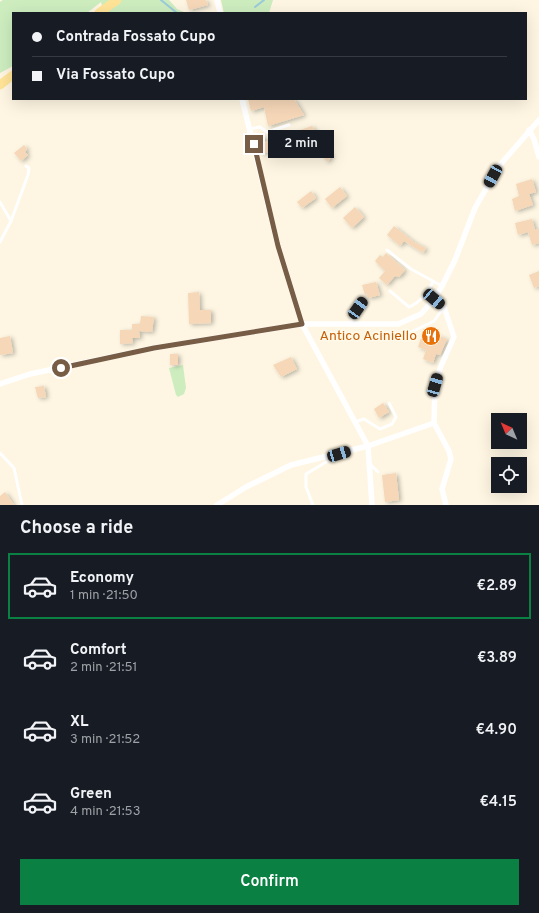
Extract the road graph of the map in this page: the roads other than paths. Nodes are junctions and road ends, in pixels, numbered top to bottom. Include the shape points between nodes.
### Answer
1 (117, 0) edge
2 (217, 0) edge
3 (100, 12) edge
4 (220, 12) edge
5 (12, 76) edge
6 (0, 85) edge
7 (242, 100) edge
8 (539, 120) edge
9 (289, 125) dead end
10 (250, 129) junction
11 (529, 130) junction
12 (539, 157) edge
13 (26, 166) dead end
14 (0, 202) edge
15 (10, 220) junction
16 (0, 242) edge
17 (387, 250) dead end
18 (433, 282) junction
19 (442, 286) junction
20 (390, 291) dead end
21 (434, 299) junction
22 (364, 300) dead end
23 (444, 307) junction
24 (302, 324) junction
25 (352, 324) junction
26 (407, 334) dead end
27 (0, 384) edge
28 (389, 403) dead end
29 (355, 422) junction
30 (434, 423) junction
31 (368, 446) junction
32 (0, 453) edge
33 (339, 454) junction
34 (370, 464) junction
35 (378, 472) dead end
36 (22, 505) edge
37 (217, 505) edge
38 (312, 505) edge
39 (372, 505) edge
40 (446, 505) edge

1 - 3 main road
2 - 4 street
5 - 6 main road
7 - 10 street
8 - 11 street
9 - 10 lane via 267,132 260,127
10 - 24 street via 278,246
11 - 12 street
11 - 19 street via 499,166 478,202
13 - 15 lane via 29,168 28,175
14 - 15 lane
15 - 16 lane
17 - 18 lane
18 - 19 lane
18 - 20 lane via 417,304 409,307
19 - 21 street
21 - 23 street
21 - 25 street via 421,314 398,324
22 - 25 lane via 352,317
23 - 26 lane via 434,321
23 - 30 street via 454,337 435,385
24 - 25 street
24 - 27 street via 154,348 30,374
24 - 29 street
28 - 29 lane via 396,417 392,424 380,429 364,420
29 - 31 street
30 - 31 street
30 - 40 street via 451,459 442,489
31 - 33 street
31 - 34 street
32 - 36 lane via 14,468
33 - 37 street via 291,465 246,487
33 - 38 lane via 306,474 306,487
34 - 35 lane
34 - 39 street

